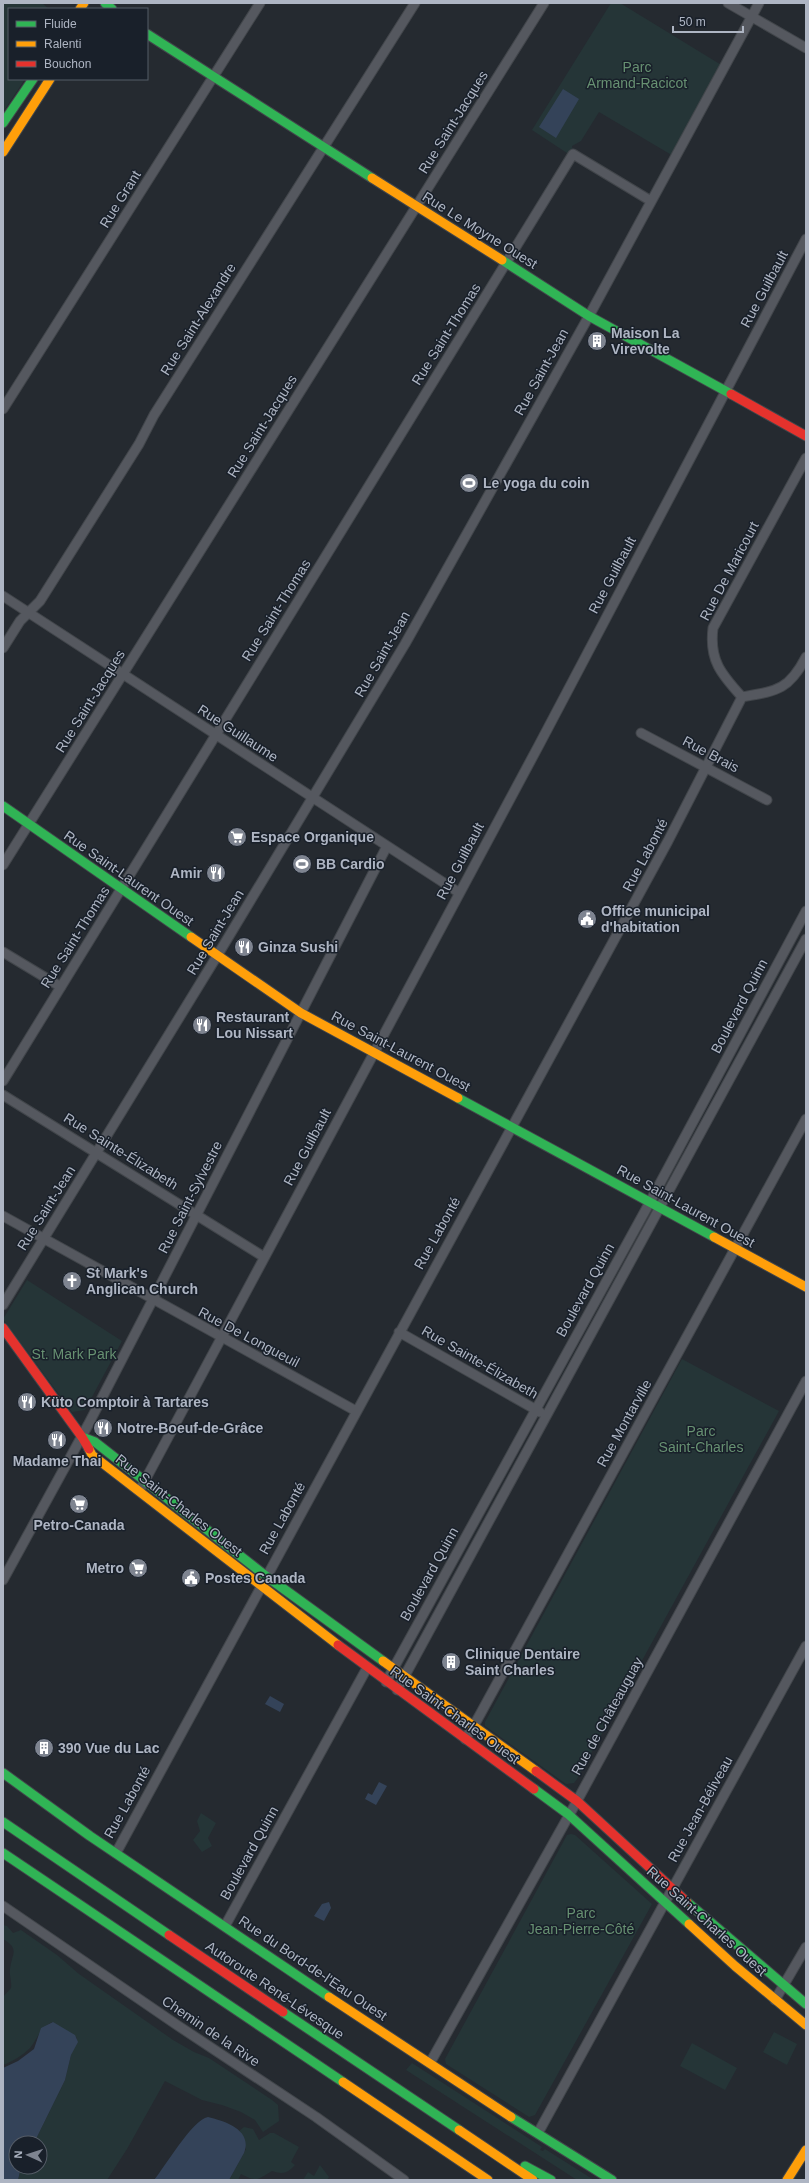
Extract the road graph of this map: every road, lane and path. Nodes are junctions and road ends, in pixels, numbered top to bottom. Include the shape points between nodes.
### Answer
1 (260, 3) edge
2 (415, 3) edge
3 (544, 3) edge
4 (728, 3) edge
5 (759, 3) edge
6 (100, 4) edge
7 (110, 8) edge
8 (751, 17) junction
9 (148, 35) edge
10 (806, 48) edge
11 (213, 77) junction
12 (32, 80) edge
13 (49, 80) edge
14 (3, 123) edge
15 (324, 148) junction
16 (3, 152) edge
17 (651, 201) junction
18 (416, 207) junction
19 (806, 239) edge
20 (505, 264) junction
21 (590, 316) junction
22 (725, 391) junction
23 (3, 409) edge
24 (806, 436) edge
25 (806, 458) edge
26 (3, 596) edge
27 (29, 613) junction
28 (3, 648) edge
29 (806, 657) edge
30 (124, 674) junction
31 (742, 697) junction
32 (641, 733) dead end
33 (216, 735) junction
34 (706, 768) junction
35 (313, 798) junction
36 (767, 800) dead end
37 (3, 806) edge
38 (28, 824) junction
39 (387, 846) junction
40 (3, 865) edge
41 (122, 889) junction
42 (458, 892) junction
43 (806, 911) edge
44 (806, 939) edge
45 (3, 952) edge
46 (217, 956) junction
47 (61, 987) junction
48 (301, 1013) junction
49 (374, 1051) junction
50 (3, 1081) edge
51 (3, 1095) edge
52 (806, 1119) edge
53 (512, 1126) junction
54 (97, 1153) junction
55 (650, 1202) junction
56 (660, 1207) junction
57 (197, 1215) junction
58 (3, 1216) edge
59 (43, 1240) junction
60 (735, 1249) junction
61 (264, 1257) junction
62 (806, 1287) edge
63 (153, 1300) junction
64 (3, 1305) edge
65 (3, 1328) edge
66 (400, 1332) junction
67 (221, 1338) junction
68 (806, 1381) edge
69 (535, 1409) junction
70 (356, 1411) junction
71 (546, 1416) junction
72 (82, 1437) junction
73 (145, 1480) junction
74 (138, 1494) junction
75 (266, 1576) junction
76 (3, 1580) edge
77 (260, 1587) junction
78 (806, 1646) edge
79 (367, 1668) junction
80 (393, 1669) junction
81 (404, 1677) junction
82 (386, 1682) junction
83 (396, 1690) junction
84 (473, 1727) junction
85 (465, 1739) junction
86 (3, 1773) edge
87 (577, 1801) junction
88 (568, 1814) junction
89 (3, 1822) edge
90 (3, 1853) edge
91 (116, 1853) junction
92 (672, 1889) junction
93 (665, 1902) junction
94 (3, 1906) edge
95 (225, 1926) junction
96 (806, 1947) edge
97 (785, 1986) junction
98 (775, 2000) junction
99 (806, 2004) edge
100 (806, 2025) edge
101 (430, 2063) junction
102 (462, 2133) junction
103 (538, 2133) junction
104 (434, 2144) junction
105 (806, 2150) edge
106 (803, 2162) edge
107 (404, 2180) edge
108 (474, 2180) edge
109 (488, 2180) edge
110 (533, 2180) edge
111 (552, 2180) edge
112 (612, 2180) edge
113 (787, 2180) edge

1 - 11 street, Rue Grant
2 - 15 street, Rue Saint-Alexandre
3 - 18 street, Rue Saint-Jacques
4 - 8 street
5 - 8 street, Rue Saint-Jean
6 - 7 main road
8 - 10 street
8 - 17 street, Rue Saint-Jean
9 - 11 main road, Rue Le Moyne Ouest
11 - 15 main road, Rue Le Moyne Ouest
11 - 23 street, Rue Grant
12 - 14 main road
13 - 16 main road
15 - 18 main road, Rue Le Moyne Ouest
15 - 27 street, Rue Saint-Alexandre via 154,415 139,444 62,568
17 - 20 street, Rue Saint-Thomas via 573,154
17 - 21 street, Rue Saint-Jean
18 - 20 main road, Rue Le Moyne Ouest
18 - 30 street, Rue Saint-Jacques
19 - 22 street, Rue Guilbault
20 - 21 main road, Rue Le Moyne Ouest
20 - 33 street, Rue Saint-Thomas
21 - 22 main road, Rue Le Moyne Ouest
21 - 35 street, Rue Saint-Jean via 405,644
22 - 24 main road, Rue Le Moyne Ouest
22 - 42 street, Rue Guilbault
25 - 31 street, Rue De Maricourt via 713,628 711,644 716,663 724,677
26 - 27 street, Rue Guillaume
27 - 28 street, Rue Saint-Alexandre via 20,621
27 - 30 street, Rue Guillaume
29 - 31 street via 798,672 787,684 769,692
30 - 33 street, Rue Guillaume
30 - 38 street, Rue Saint-Jacques
31 - 34 street, Rue Labonté
32 - 34 street, Rue Brais
33 - 35 street, Rue Guillaume
33 - 41 street, Rue Saint-Thomas
34 - 36 street, Rue Brais
34 - 53 street, Rue Labonté
35 - 39 street, Rue Guillaume
35 - 46 street, Rue Saint-Jean
37 - 38 main road, Rue Saint-Laurent Ouest
38 - 40 street, Rue Saint-Jacques
38 - 41 main road, Rue Saint-Laurent Ouest
39 - 42 street, Rue Guillaume
39 - 48 street, Rue Saint-Sylvestre
41 - 46 main road, Rue Saint-Laurent Ouest
41 - 47 street, Rue Saint-Thomas
42 - 49 street, Rue Guilbault
43 - 55 street, Boulevard Quinn
44 - 56 street, Boulevard Quinn
45 - 47 street
46 - 48 main road, Rue Saint-Laurent Ouest
46 - 54 street, Rue Saint-Jean
47 - 50 street, Rue Saint-Thomas
48 - 49 main road, Rue Saint-Laurent Ouest
48 - 57 street, Rue Saint-Sylvestre
49 - 53 main road, Rue Saint-Laurent Ouest
49 - 61 street, Rue Guilbault
51 - 54 street, Rue Sainte-Élizabeth
52 - 60 street, Rue Montarville
53 - 55 main road, Rue Saint-Laurent Ouest
53 - 66 street, Rue Labonté
54 - 57 street, Rue Sainte-Élizabeth
54 - 59 street, Rue Saint-Jean
55 - 56 main road, Rue Saint-Laurent Ouest
55 - 69 street, Boulevard Quinn
56 - 60 main road, Rue Saint-Laurent Ouest
56 - 71 street, Boulevard Quinn
57 - 61 street, Rue Sainte-Élizabeth
57 - 63 street, Rue Saint-Sylvestre
58 - 59 street, Rue De Longueuil
59 - 63 street, Rue De Longueuil
59 - 64 street, Rue Saint-Jean
60 - 62 main road, Rue Saint-Laurent Ouest
60 - 84 street, Rue Montarville
61 - 67 street, Rue Guilbault
63 - 67 street, Rue De Longueuil
63 - 72 street, Rue Saint-Sylvestre
65 - 72 main road, Rue Saint-Charles Ouest
66 - 69 street, Rue Sainte-Élizabeth
66 - 70 street, Rue Labonté
67 - 70 street, Rue De Longueuil
67 - 73 street, Rue Guilbault
68 - 87 street, Rue de Châteauguay
69 - 71 street, Rue Sainte-Élizabeth
69 - 80 street, Boulevard Quinn
70 - 75 street, Rue Labonté
71 - 81 street, Boulevard Quinn
72 - 73 main road, Rue Saint-Charles Ouest via 96,1442
72 - 74 main road, Rue Saint-Charles Ouest via 92,1455
72 - 76 street, Rue Saint-Sylvestre
73 - 74 street, Rue Guilbault
73 - 75 main road, Rue Saint-Charles Ouest
74 - 77 main road, Rue Saint-Charles Ouest
75 - 77 street, Rue Labonté
75 - 80 main road, Rue Saint-Charles Ouest
77 - 79 main road, Rue Saint-Charles Ouest
77 - 91 street, Rue Labonté
78 - 92 street, Rue Jean-Béliveau
79 - 82 main road, Rue Saint-Charles Ouest
79 - 95 street, Boulevard Quinn
80 - 81 main road, Rue Saint-Charles Ouest
80 - 82 street, Boulevard Quinn
81 - 83 street, Boulevard Quinn
81 - 84 main road, Rue Saint-Charles Ouest
82 - 83 main road, Rue Saint-Charles Ouest
83 - 85 main road, Rue Saint-Charles Ouest
84 - 85 street, Rue Montarville
84 - 87 main road, Rue Saint-Charles Ouest
85 - 88 main road, Rue Saint-Charles Ouest
86 - 91 main road, Rue du Bord-de-l'Eau Ouest
87 - 88 street, Rue de Châteauguay
87 - 92 main road, Rue Saint-Charles Ouest
88 - 93 main road, Rue Saint-Charles Ouest
88 - 101 street, Rue de Châteauguay
89 - 102 main road, Autoroute René-Lévesque via 79,1876
90 - 104 main road
91 - 95 main road, Rue du Bord-de-l'Eau Ouest
92 - 93 street, Rue Jean-Béliveau
92 - 97 main road, Rue Saint-Charles Ouest
93 - 98 main road, Rue Saint-Charles Ouest
93 - 103 street, Rue Jean-Béliveau
94 - 107 street, Chemin de la Rive via 316,2117
95 - 101 main road, Rue du Bord-de-l'Eau Ouest
96 - 97 street
97 - 98 street
97 - 99 main road, Rue Saint-Charles Ouest
98 - 100 main road, Rue Saint-Charles Ouest
101 - 103 main road, Rue du Bord-de-l'Eau Ouest
102 - 110 main road, Autoroute René-Lévesque
102 - 111 main road
103 - 112 main road, Rue du Bord-de-l'Eau Ouest
104 - 108 main road
104 - 109 main road
105 - 106 main road
106 - 113 main road

